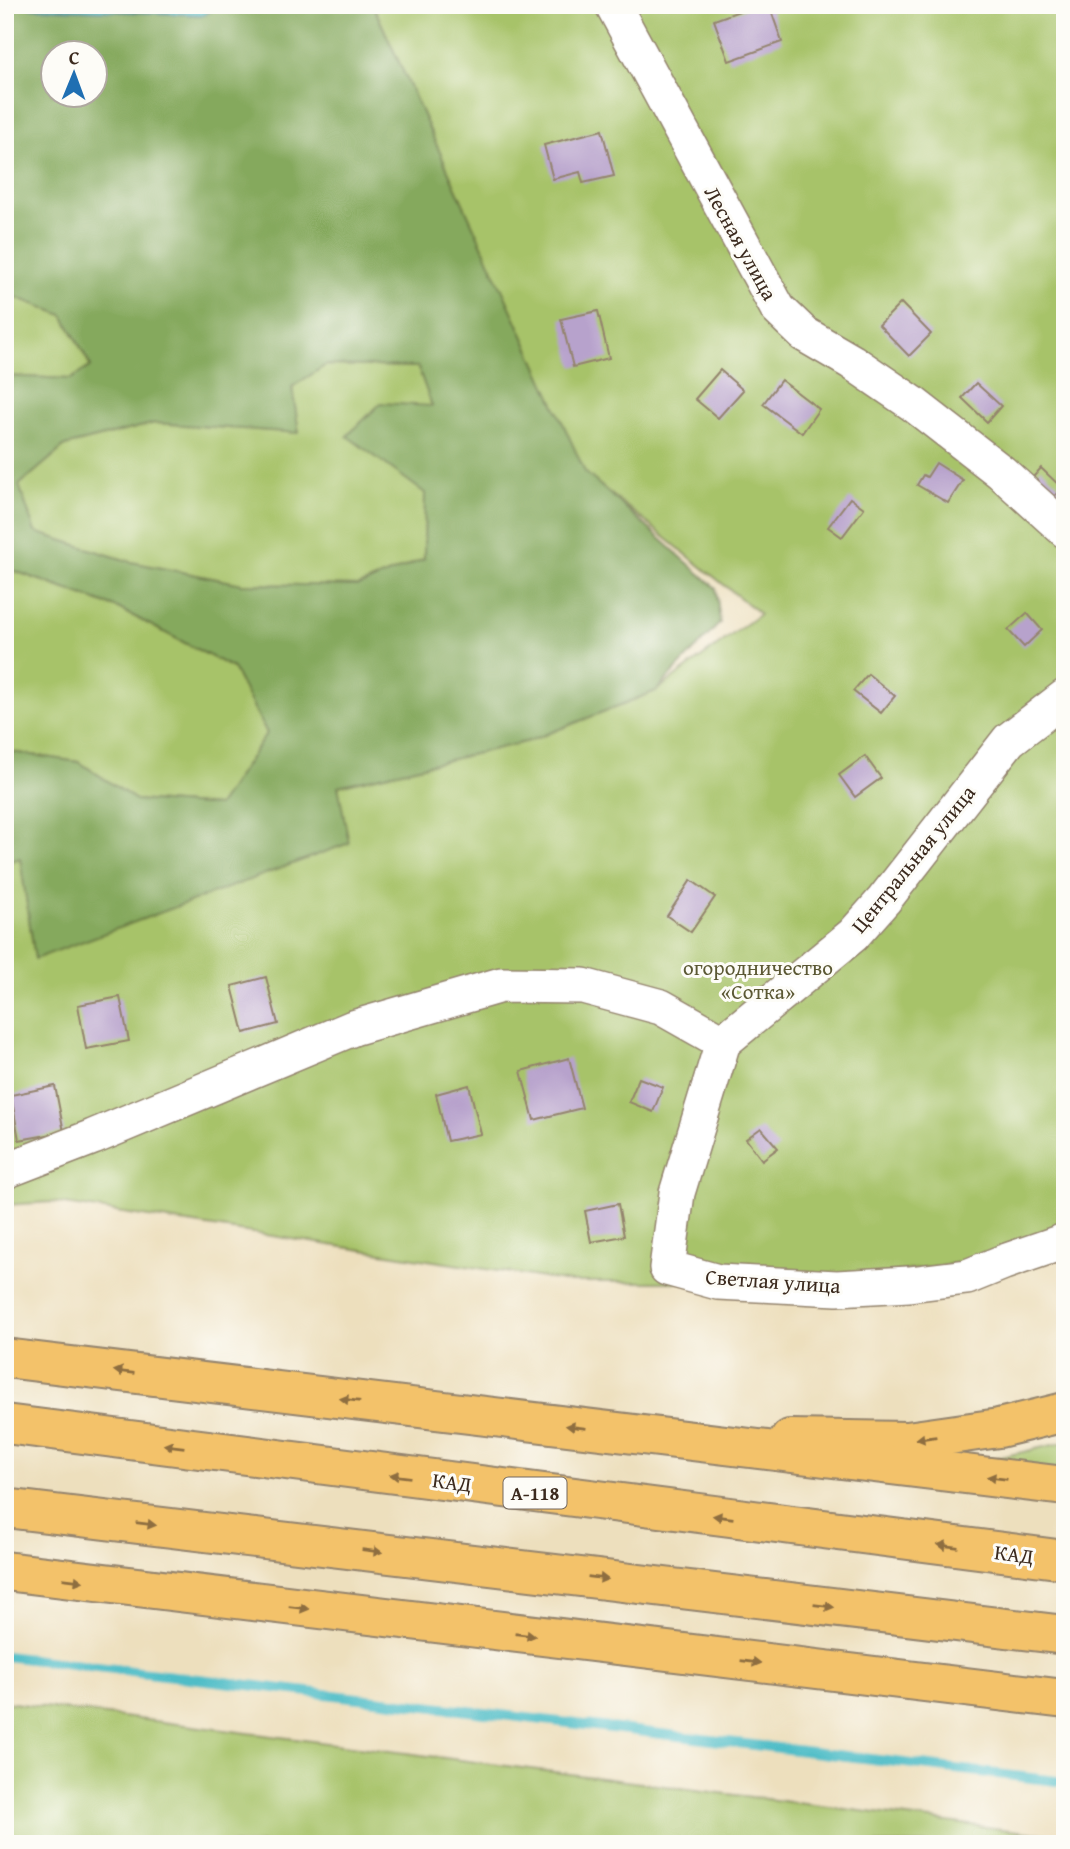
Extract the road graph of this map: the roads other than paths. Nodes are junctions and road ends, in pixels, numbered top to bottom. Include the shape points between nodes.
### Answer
1 (613, 5) edge
2 (1065, 530) edge
3 (1065, 696) edge
4 (723, 1042) junction
5 (5, 1171) edge
6 (1065, 1241) edge
7 (5, 1358) edge
8 (1065, 1412) edge
9 (5, 1424) edge
10 (643, 1435) junction
11 (1065, 1486) edge
12 (5, 1508) edge
13 (1065, 1560) edge
14 (5, 1571) edge
15 (1065, 1635) edge
16 (1065, 1699) edge

1 - 2 street, Лесная улица via 778,309 804,334 922,411 1001,472
3 - 4 street, Центральная улица via 1009,740 853,935
4 - 5 street via 661,1007 583,986 501,985 353,1028
4 - 6 street, Светлая улица via 677,1194 667,1268 718,1282 836,1288 909,1284 967,1278
10 -> 7 main road
8 -> 10 main road via 999,1428 907,1441
13 -> 9 main road, КАД / А-118
11 -> 10 main road
12 -> 15 main road
14 -> 16 main road

